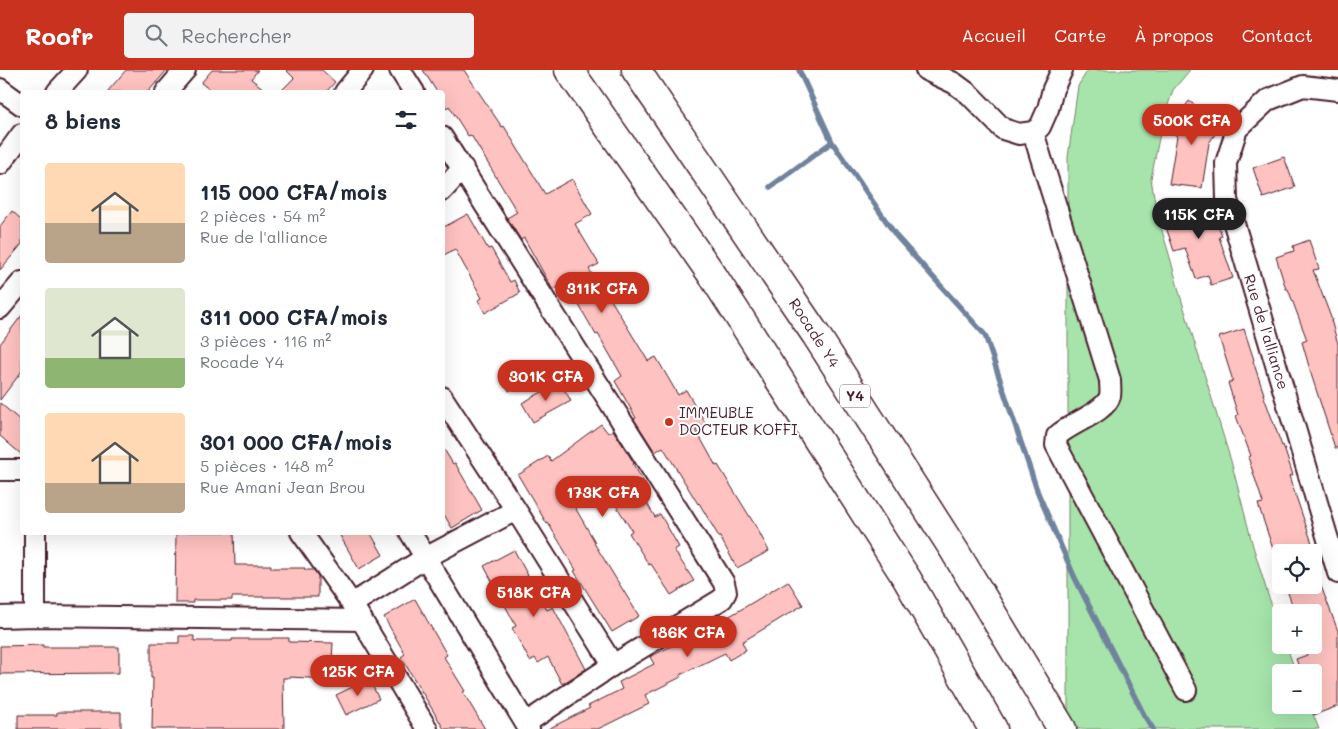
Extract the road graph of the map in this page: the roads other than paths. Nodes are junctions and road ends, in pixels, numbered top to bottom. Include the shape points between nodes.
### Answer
1 (77, 70) edge
2 (185, 70) edge
3 (363, 70) edge
4 (400, 70) edge
5 (569, 70) edge
6 (636, 70) edge
7 (926, 70) edge
8 (1062, 70) edge
9 (0, 89) edge
10 (59, 90) edge
11 (168, 90) edge
12 (347, 90) edge
13 (413, 90) edge
14 (1338, 90) edge
15 (20, 104) edge
16 (1033, 132) junction
17 (20, 137) edge
18 (445, 142) edge
19 (0, 164) edge
20 (462, 168) junction
21 (445, 188) edge
22 (20, 284) edge
23 (0, 308) edge
24 (445, 402) edge
25 (0, 470) edge
26 (20, 470) edge
27 (516, 510) junction
28 (35, 535) edge
29 (303, 535) edge
30 (412, 535) edge
31 (426, 558) junction
32 (1338, 573) edge
33 (357, 612) junction
34 (35, 616) junction
35 (0, 617) edge
36 (613, 665) junction
37 (1186, 690) dead end
38 (528, 726) edge
39 (427, 729) edge
40 (993, 729) edge
41 (1062, 729) edge

1 - 10 street
2 - 11 street
3 - 12 street
4 - 13 street
5 - 40 highway via 713,276 907,579
6 - 41 highway, Rocade Y4 / Y4 via 816,335 954,550
7 - 16 street via 969,94 1003,130 1019,134
8 - 16 street via 1040,127
9 - 15 street
14 - 32 street, Rue de l'alliance via 1303,86 1268,100 1237,129 1226,163 1226,200
16 - 37 street via 1110,380 1110,396 1102,409 1063,430 1056,436 1056,445
17 - 19 street
18 - 20 street
20 - 21 street
20 - 36 street via 724,583 726,592 722,599
22 - 23 street
24 - 27 street
25 - 26 street
27 - 31 street
27 - 36 street
28 - 34 street
29 - 33 street
30 - 31 street
31 - 33 street
31 - 38 street
33 - 34 street
33 - 39 street
34 - 35 street
36 - 38 street

